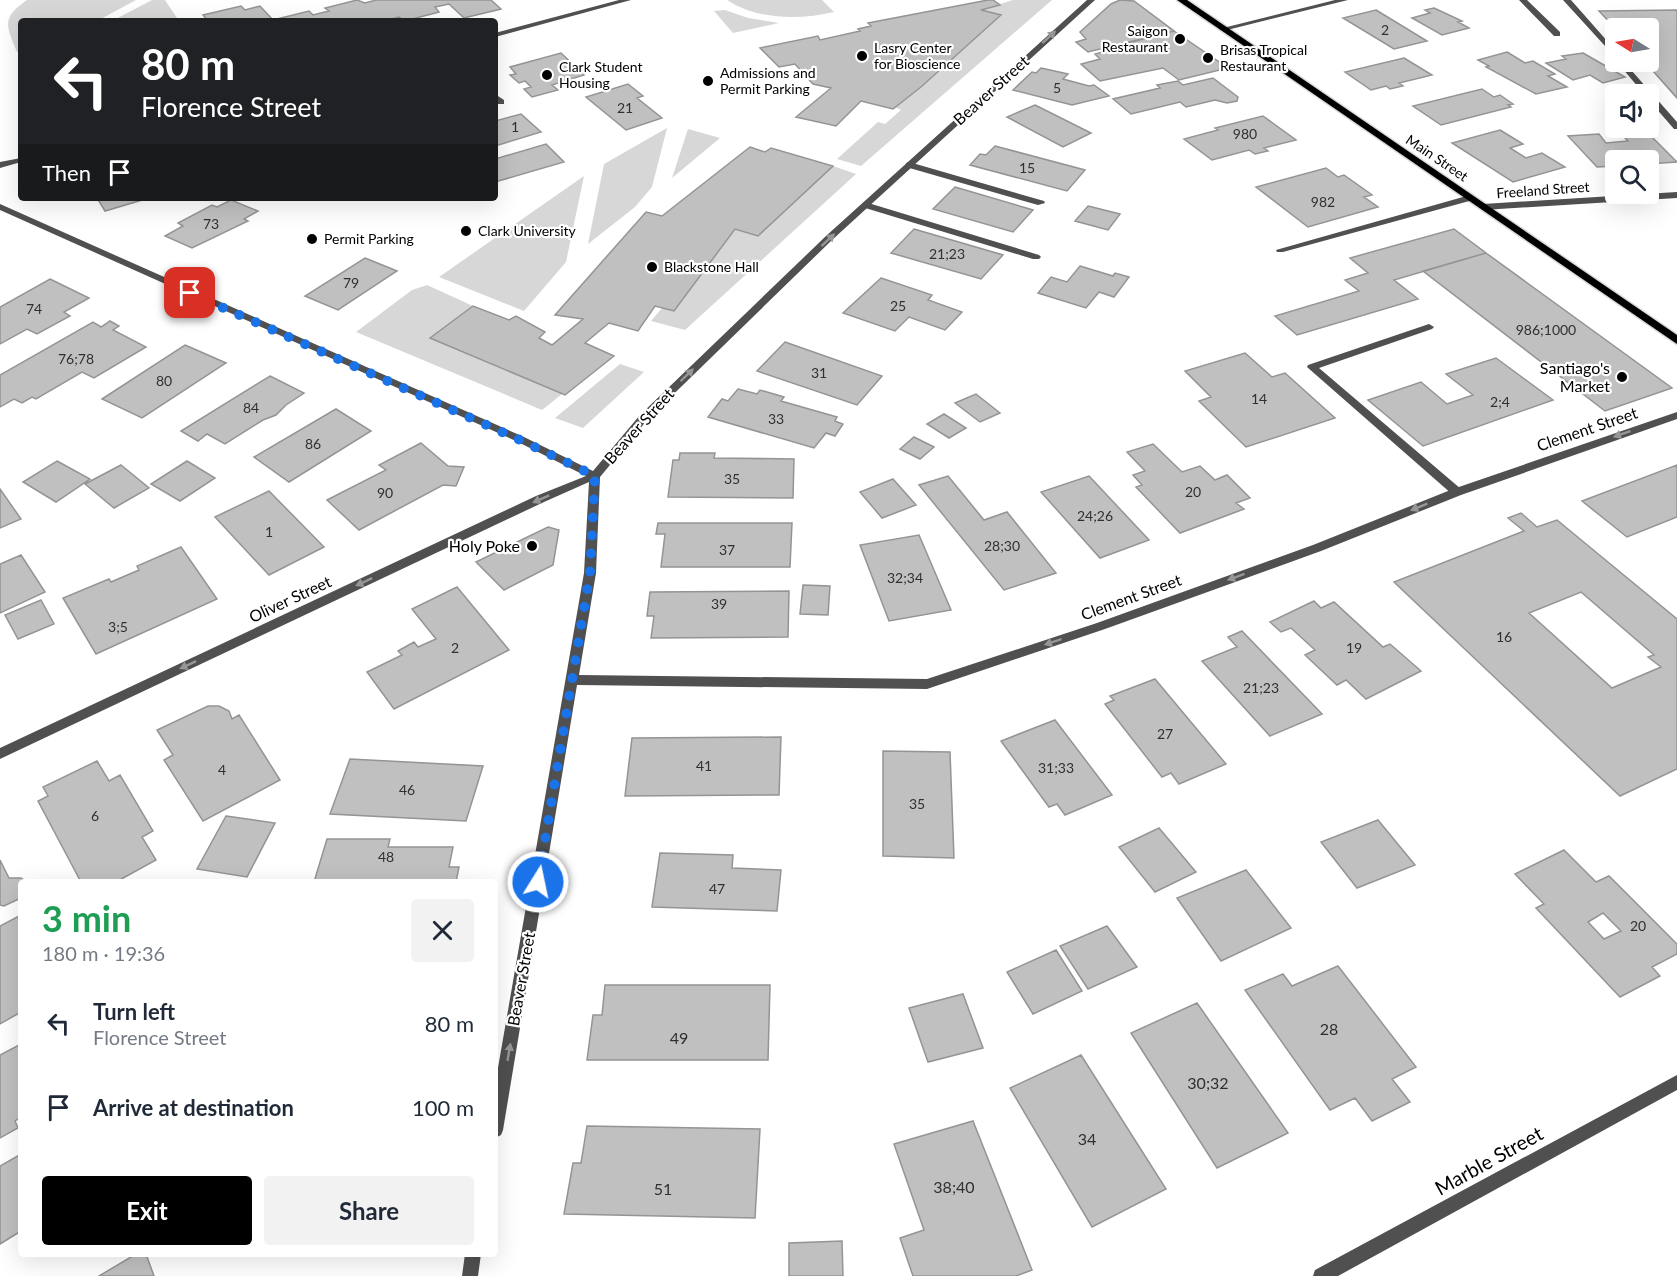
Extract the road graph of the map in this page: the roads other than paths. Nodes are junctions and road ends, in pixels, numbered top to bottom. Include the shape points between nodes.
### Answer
1 (627, 0) edge
2 (1091, 0) edge
3 (1181, 0) edge
4 (1344, 0) edge
5 (1523, 0) edge
6 (1567, 0) edge
7 (1223, 29) junction
8 (498, 34) edge
9 (1557, 34) dead end
10 (1605, 43) edge
11 (1629, 72) edge
12 (1677, 127) edge
13 (18, 161) edge
14 (0, 165) edge
15 (909, 165) junction
16 (1677, 195) edge
17 (1470, 198) junction
18 (1041, 203) dead end
19 (866, 205) junction
20 (0, 207) edge
21 (1483, 207) junction
22 (1280, 250) dead end
23 (1036, 257) dead end
24 (1429, 327) dead end
25 (1677, 340) edge
26 (1677, 415) edge
27 (595, 476) junction
28 (1457, 492) junction
29 (573, 680) junction
30 (0, 754) edge
31 (1677, 1082) edge
32 (498, 1113) edge
33 (473, 1257) edge
34 (470, 1276) edge
35 (1321, 1276) edge

1 - 8 street
15 -> 2 street, Beaver Street
3 - 7 main road, Main Street
4 - 7 street
5 - 9 street
6 - 10 street
7 - 17 main road, Main Street
11 - 12 street
13 - 14 street
15 - 18 street
15 - 19 street, Beaver Street
16 - 21 street, Freeland Street
17 - 21 main road, Main Street
17 - 22 street
19 - 23 street
27 -> 19 street, Beaver Street via 644,417
20 - 27 street
21 - 25 main road, Main Street
24 - 28 street via 1312,367
26 -> 28 street, Clement Street
27 - 29 street, Beaver Street via 590,573
27 -> 30 street, Oliver Street
28 -> 29 street, Clement Street via 1101,627 927,684
32 -> 29 street, Beaver Street
31 - 35 street, Marble Street
33 - 34 street

